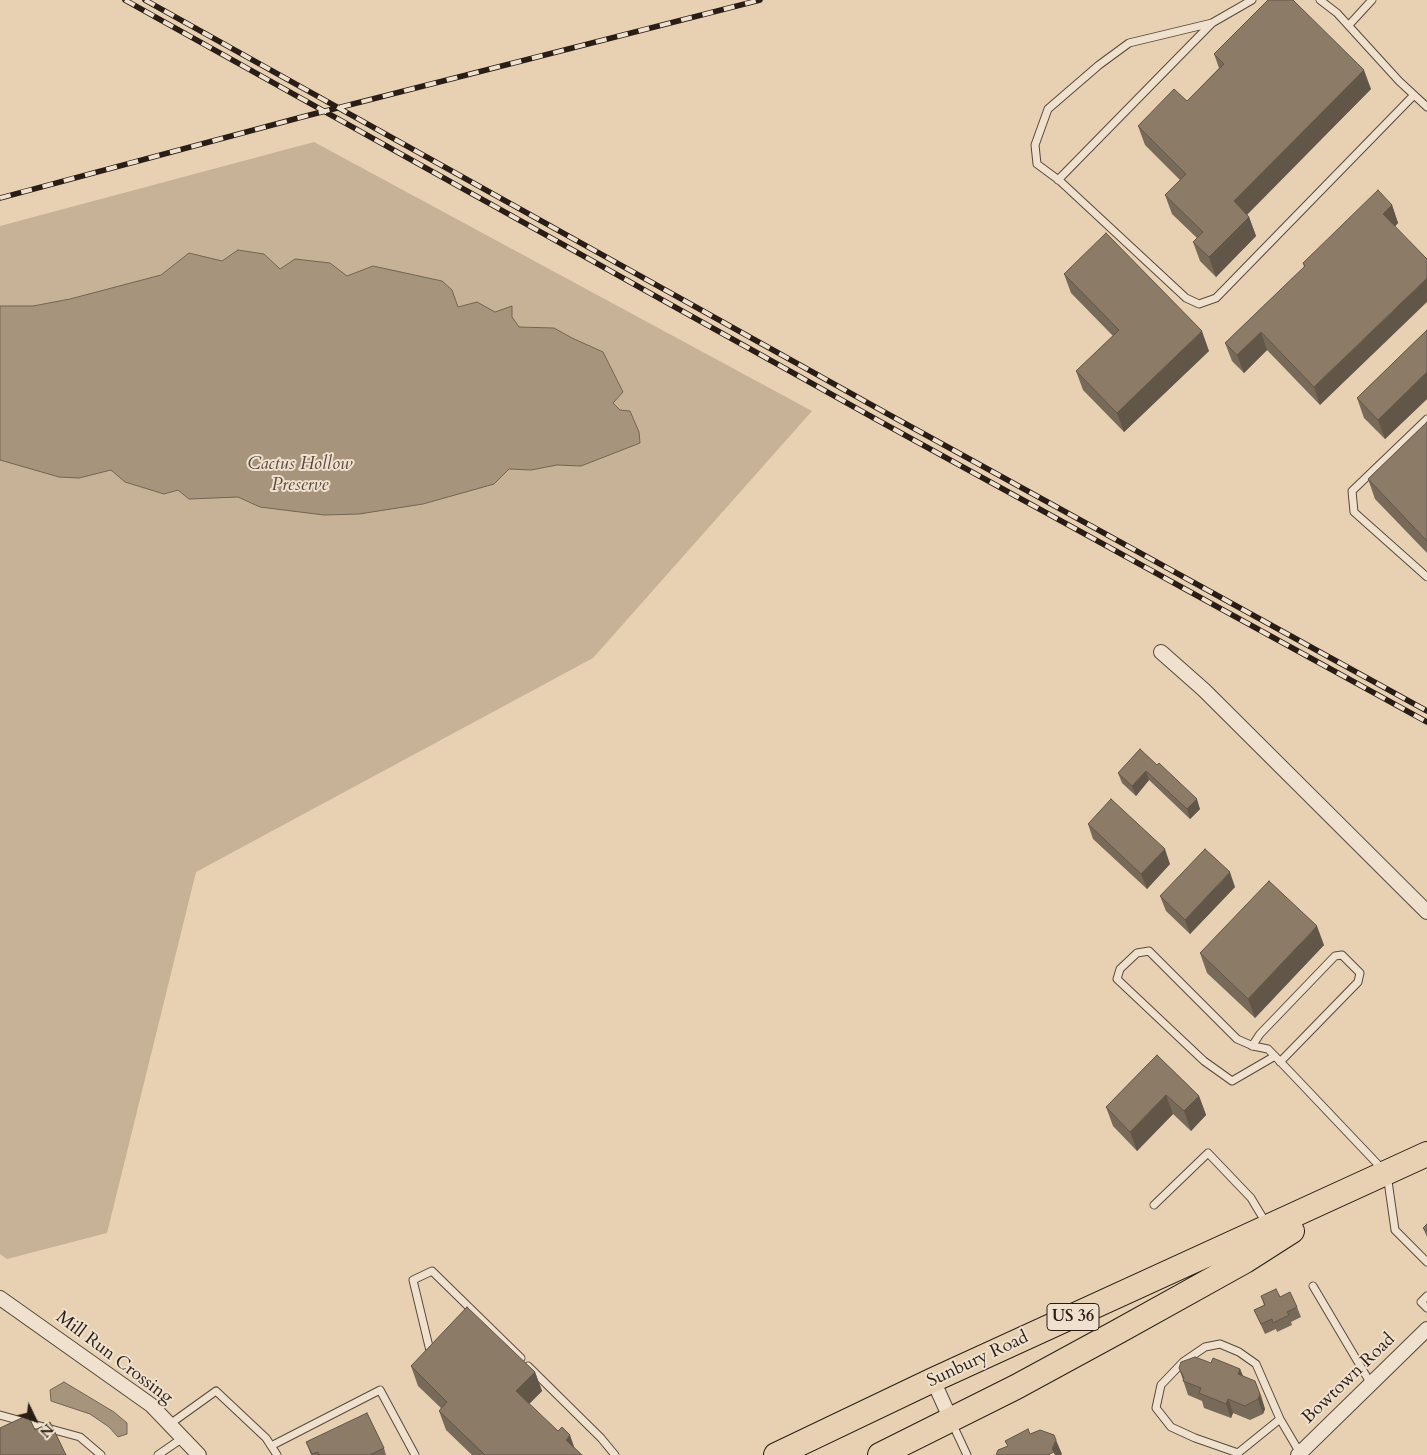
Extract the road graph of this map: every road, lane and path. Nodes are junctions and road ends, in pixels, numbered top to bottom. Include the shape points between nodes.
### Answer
1 (1252, 0) edge
2 (1320, 0) edge
3 (1372, 0) edge
4 (1212, 23) junction
5 (1349, 25) junction
6 (1414, 95) junction
7 (1427, 107) edge
8 (1058, 180) junction
9 (1427, 419) edge
10 (1427, 577) edge
11 (1161, 652) dead end
12 (1427, 912) edge
13 (1252, 1046) junction
14 (1277, 1059) junction
15 (1427, 1154) edge
16 (1380, 1177) junction
17 (1154, 1205) dead end
18 (1268, 1228) junction
19 (1427, 1262) edge
20 (1313, 1286) dead end
21 (1427, 1296) edge
22 (0, 1298) edge
23 (1427, 1308) edge
24 (1427, 1329) edge
25 (432, 1357) edge
26 (933, 1380) junction
27 (1371, 1384) junction
28 (0, 1415) edge
29 (1280, 1419) junction
30 (951, 1420) junction
31 (170, 1424) junction
32 (184, 1437) junction
33 (271, 1446) junction
34 (1299, 1454) edge
35 (102, 1455) edge
36 (158, 1455) edge
37 (199, 1455) edge
38 (277, 1455) edge
39 (415, 1455) edge
40 (615, 1455) edge
41 (776, 1455) edge
42 (880, 1455) edge
43 (967, 1455) edge

1 - 4 lane
2 - 5 lane
3 - 5 lane
4 - 8 lane
4 - 8 lane via 1130,44 1098,65 1048,109 1035,145 1037,164
5 - 6 lane
6 - 7 lane
6 - 8 lane via 1216,298 1199,304 1186,298
9 - 10 lane via 1352,491 1354,512
11 - 12 street via 1204,690
13 - 14 lane via 1268,1049
13 - 14 lane via 1335,956 1342,955 1360,974 1358,982
13 - 14 lane via 1237,1038 1149,951 1137,953 1120,969 1117,979 1204,1061 1232,1081
14 - 16 lane
15 - 16 highway, Sunbury Road / US 36
16 - 18 highway, Sunbury Road / US 36
16 - 19 lane via 1395,1230
16 - 30 highway, Sunbury Road / US 36 via 1244,1261
17 - 18 lane via 1208,1153 1251,1198
18 - 26 highway, Sunbury Road / US 36
20 - 27 lane
21 - 23 lane via 1421,1302
22 - 31 street, Mill Run Crossing via 151,1405
24 - 27 street, Bowtown Road
25 - 40 lane via 414,1280 432,1271
26 - 30 street
26 - 41 highway, Sunbury Road / US 36
27 - 34 street, Bowtown Road
28 - 35 lane via 80,1437
29 - 29 lane via 1256,1364 1220,1344 1205,1346 1183,1362 1161,1385 1156,1408 1171,1427 1238,1453
29 - 34 lane
30 - 42 highway, Sunbury Road / US 36
30 - 43 lane
31 - 32 street, Mill Run Crossing
31 - 33 lane via 216,1391
32 - 36 lane
32 - 37 street, Mill Run Crossing
33 - 38 lane
33 - 39 lane via 380,1390

